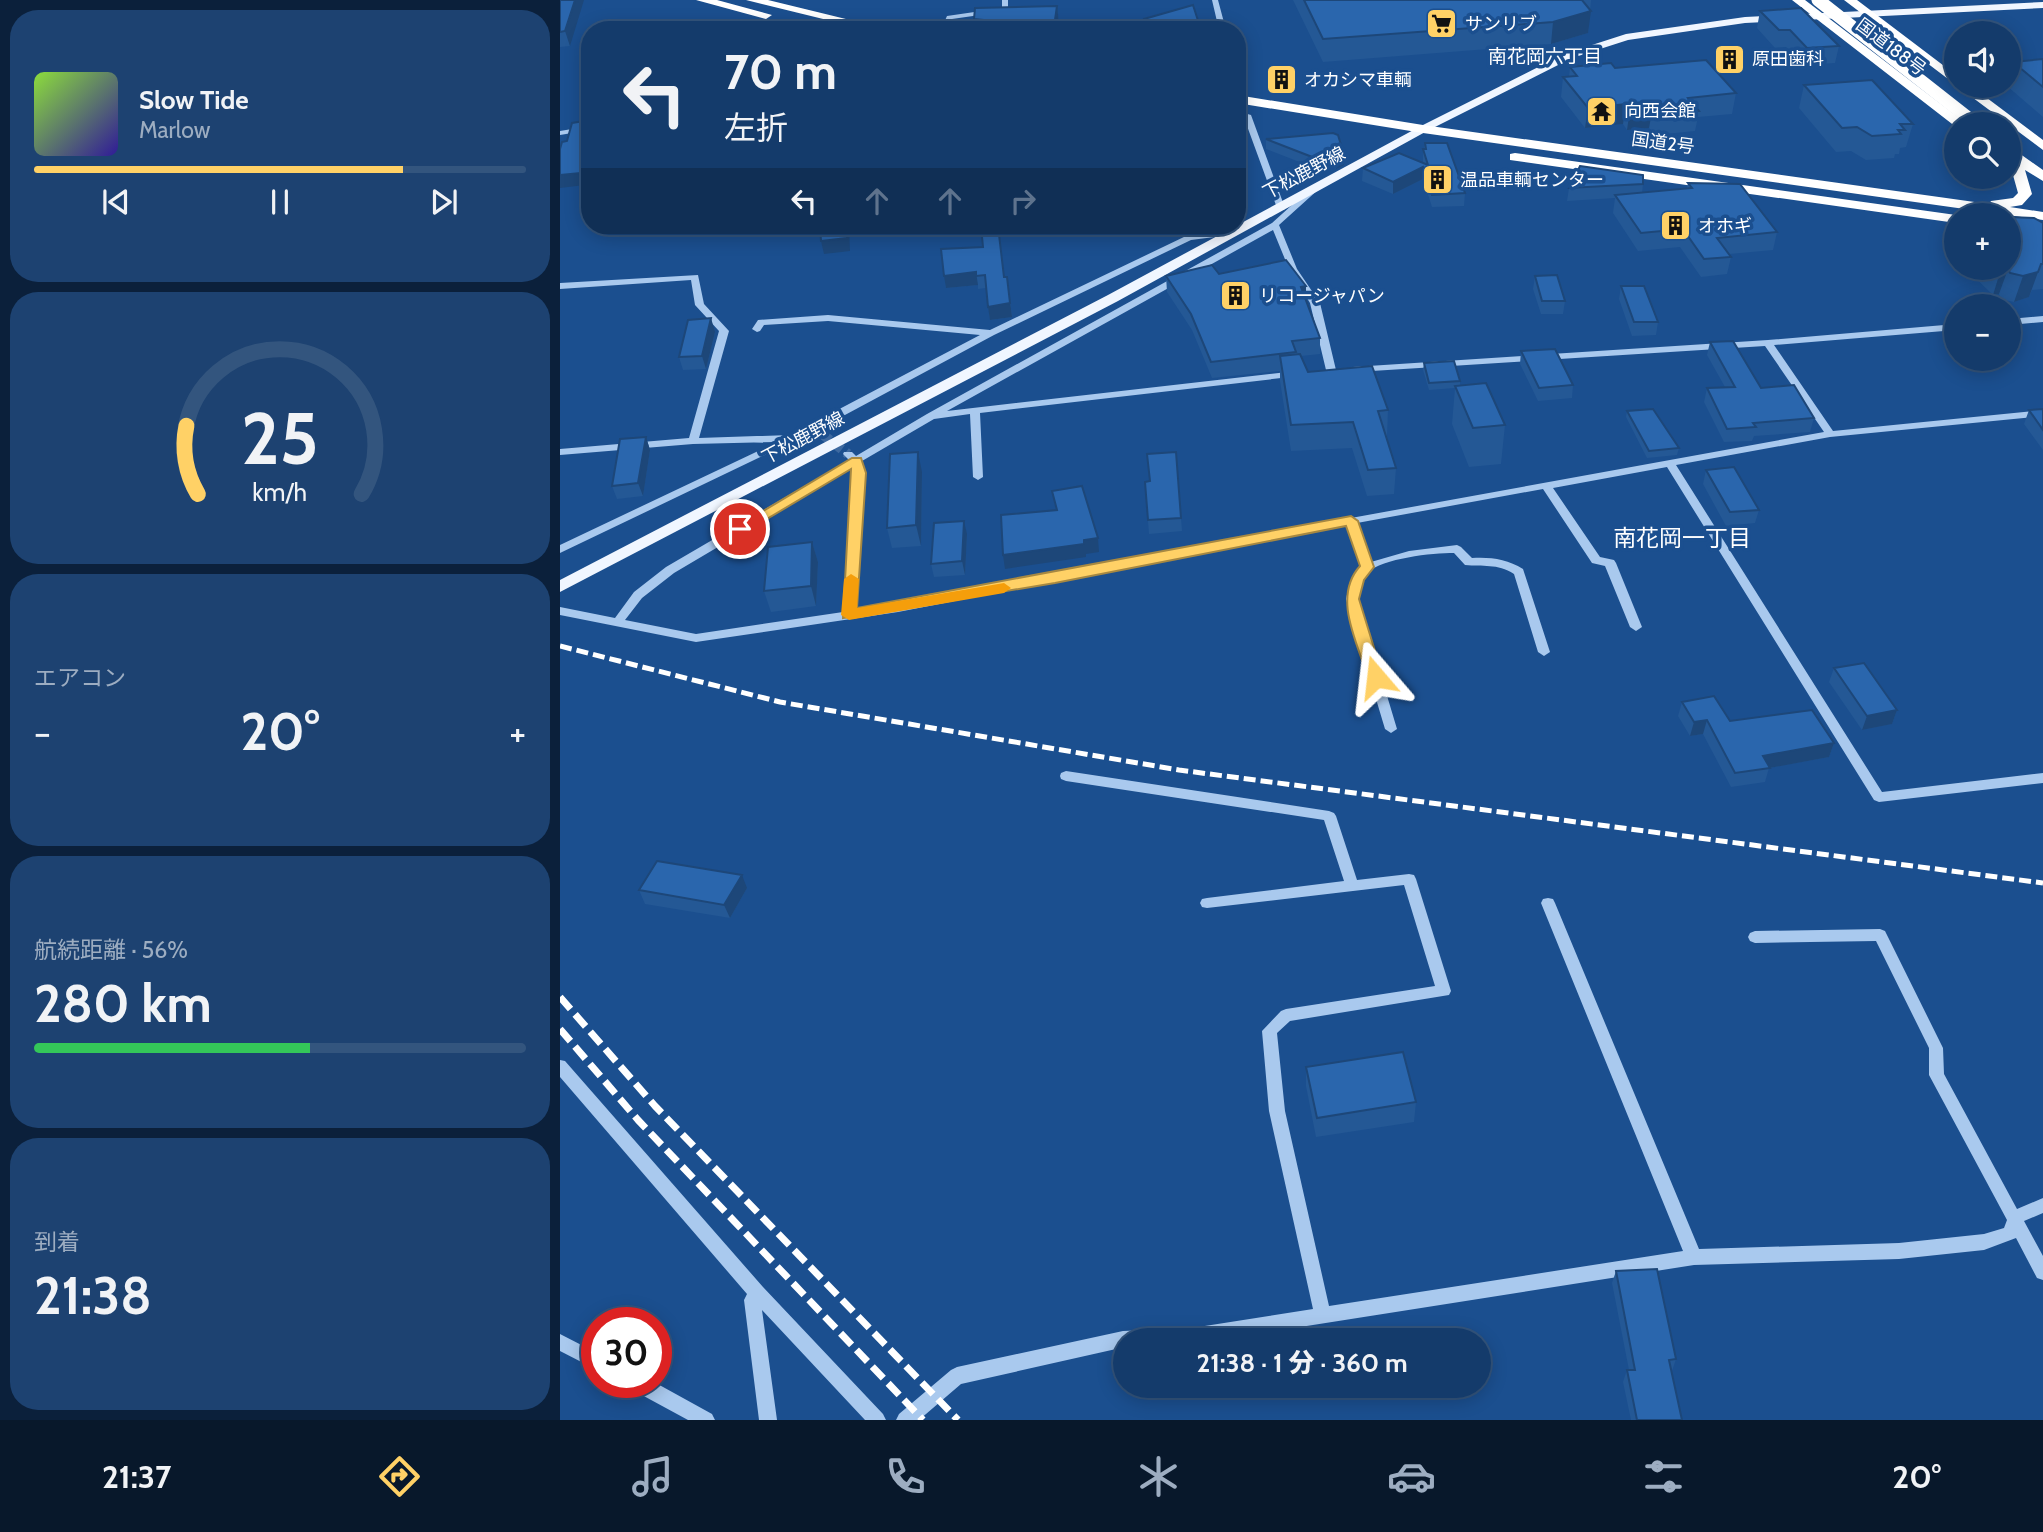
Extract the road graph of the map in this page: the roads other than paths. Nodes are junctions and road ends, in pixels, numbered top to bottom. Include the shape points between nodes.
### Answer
1 (702, 0) edge
2 (752, 0) edge
3 (1005, 0) edge
4 (1215, 0) edge
5 (1798, 0) edge
6 (1818, 0) edge
7 (1850, 0) edge
8 (2043, 5) edge
9 (1870, 15) junction
10 (1819, 17) junction
11 (794, 21) edge
12 (845, 21) edge
13 (948, 21) edge
14 (1221, 21) edge
15 (1944, 71) edge
16 (1979, 98) edge
17 (1246, 108) edge
18 (1246, 108) edge
19 (1945, 112) edge
20 (1961, 112) edge
21 (1246, 120) edge
22 (1423, 129) junction
23 (581, 130) edge
24 (560, 133) edge
25 (1404, 141) junction
26 (2043, 146) edge
27 (2021, 160) edge
28 (2021, 170) edge
29 (2043, 177) edge
30 (2021, 183) edge
31 (1316, 188) junction
32 (2043, 189) edge
33 (1931, 199) junction
34 (1281, 208) junction
35 (2043, 216) edge
36 (1944, 217) edge
37 (1275, 225) junction
38 (1246, 226) edge
39 (2021, 229) edge
40 (2043, 232) edge
41 (1212, 235) edge
42 (1229, 235) edge
43 (560, 286) edge
44 (2043, 319) edge
45 (2021, 321) edge
46 (1944, 328) edge
47 (758, 329) dead end
48 (991, 333) junction
49 (1768, 343) junction
50 (1331, 370) junction
51 (1318, 372) edge
52 (1304, 373) edge
53 (975, 411) junction
54 (2043, 413) edge
55 (931, 416) junction
56 (1830, 435) junction
57 (793, 438) junction
58 (693, 441) junction
59 (560, 452) edge
60 (852, 457) junction
61 (1671, 465) junction
62 (978, 477) dead end
63 (1547, 487) junction
64 (1351, 521) junction
65 (560, 549) edge
66 (1367, 567) junction
67 (560, 587) edge
68 (560, 611) edge
69 (849, 615) junction
70 (618, 622) junction
71 (1636, 627) dead end
72 (1544, 652) dead end
73 (1391, 729) dead end
74 (1066, 776) dead end
75 (2043, 778) edge
76 (1352, 884) junction
77 (1207, 903) dead end
78 (1548, 903) dead end
79 (1755, 937) dead end
80 (560, 1066) edge
81 (2043, 1205) edge
82 (2016, 1217) junction
83 (1695, 1257) junction
84 (2043, 1272) edge
85 (757, 1293) junction
86 (1323, 1315) junction
87 (560, 1342) edge
88 (581, 1353) edge
89 (664, 1398) edge
90 (705, 1420) edge
91 (768, 1420) edge
92 (877, 1420) edge
93 (905, 1420) edge

1 - 11 highway
2 - 12 highway
3 - 13 street via 1006,10 949,17
4 - 14 street
5 - 10 highway, 国道188号
6 - 20 highway, 国道188号, bridge
7 - 9 highway, 国道188号
8 - 9 main road, 下松鹿野線
9 - 10 main road, 下松鹿野線
9 - 15 highway, 国道188号
10 - 19 highway, 国道188号
10 - 22 main road, 下松鹿野線 via 1707,24 1626,37 1568,56
16 - 26 highway
17 - 22 highway, 国道2号
18 - 25 highway, 国道2号
21 - 34 street
22 - 25 main road, 下松鹿野線
22 - 33 highway, 国道2号
23 - 24 street
25 - 31 main road, 下松鹿野線
25 - 36 highway, 国道2号
27 - 29 highway
28 - 32 highway
30 - 33 highway via 2025,194 2017,202 1995,205
31 - 34 main road, 下松鹿野線
31 - 37 street
33 - 35 highway, 国道2号
34 - 38 main road, 下松鹿野線
37 - 50 street via 1293,269 1315,303
37 - 55 street
39 - 40 highway
41 - 48 street via 1189,238
42 - 67 main road, 下松鹿野線
43 - 58 street via 695,277 700,305 723,331
44 - 45 street
46 - 49 street
47 - 48 street via 761,322 828,318
48 - 57 street via 817,431
49 - 50 street
49 - 56 street
50 - 51 street
52 - 53 street
53 - 55 street
53 - 62 street
54 - 56 street
55 - 60 street
56 - 61 street
57 - 58 street
57 - 65 street
58 - 59 street
60 - 69 street via 859,473
60 - 70 street via 670,570 638,595
61 - 63 street
61 - 75 street via 1879,797
63 - 64 street
63 - 71 street via 1596,561 1610,563
64 - 66 street
64 - 69 street
66 - 72 street via 1439,548 1457,549 1469,562 1508,565 1519,572
66 - 73 street via 1357,578 1352,599
68 - 70 street
69 - 70 street via 696,638
74 - 76 street via 1329,816
76 - 77 street
76 - 86 street via 1409,879 1444,991 1286,1015 1269,1031 1276,1111
78 - 83 street
79 - 82 street via 1880,935 1936,1048 1937,1075
80 - 85 street
81 - 82 street
82 - 83 street via 2010,1234 1984,1242 1899,1251
82 - 84 street
83 - 86 street
85 - 91 street via 752,1300
85 - 92 street
86 - 93 street via 1192,1336 1123,1339 957,1376
87 - 88 street
89 - 90 street

